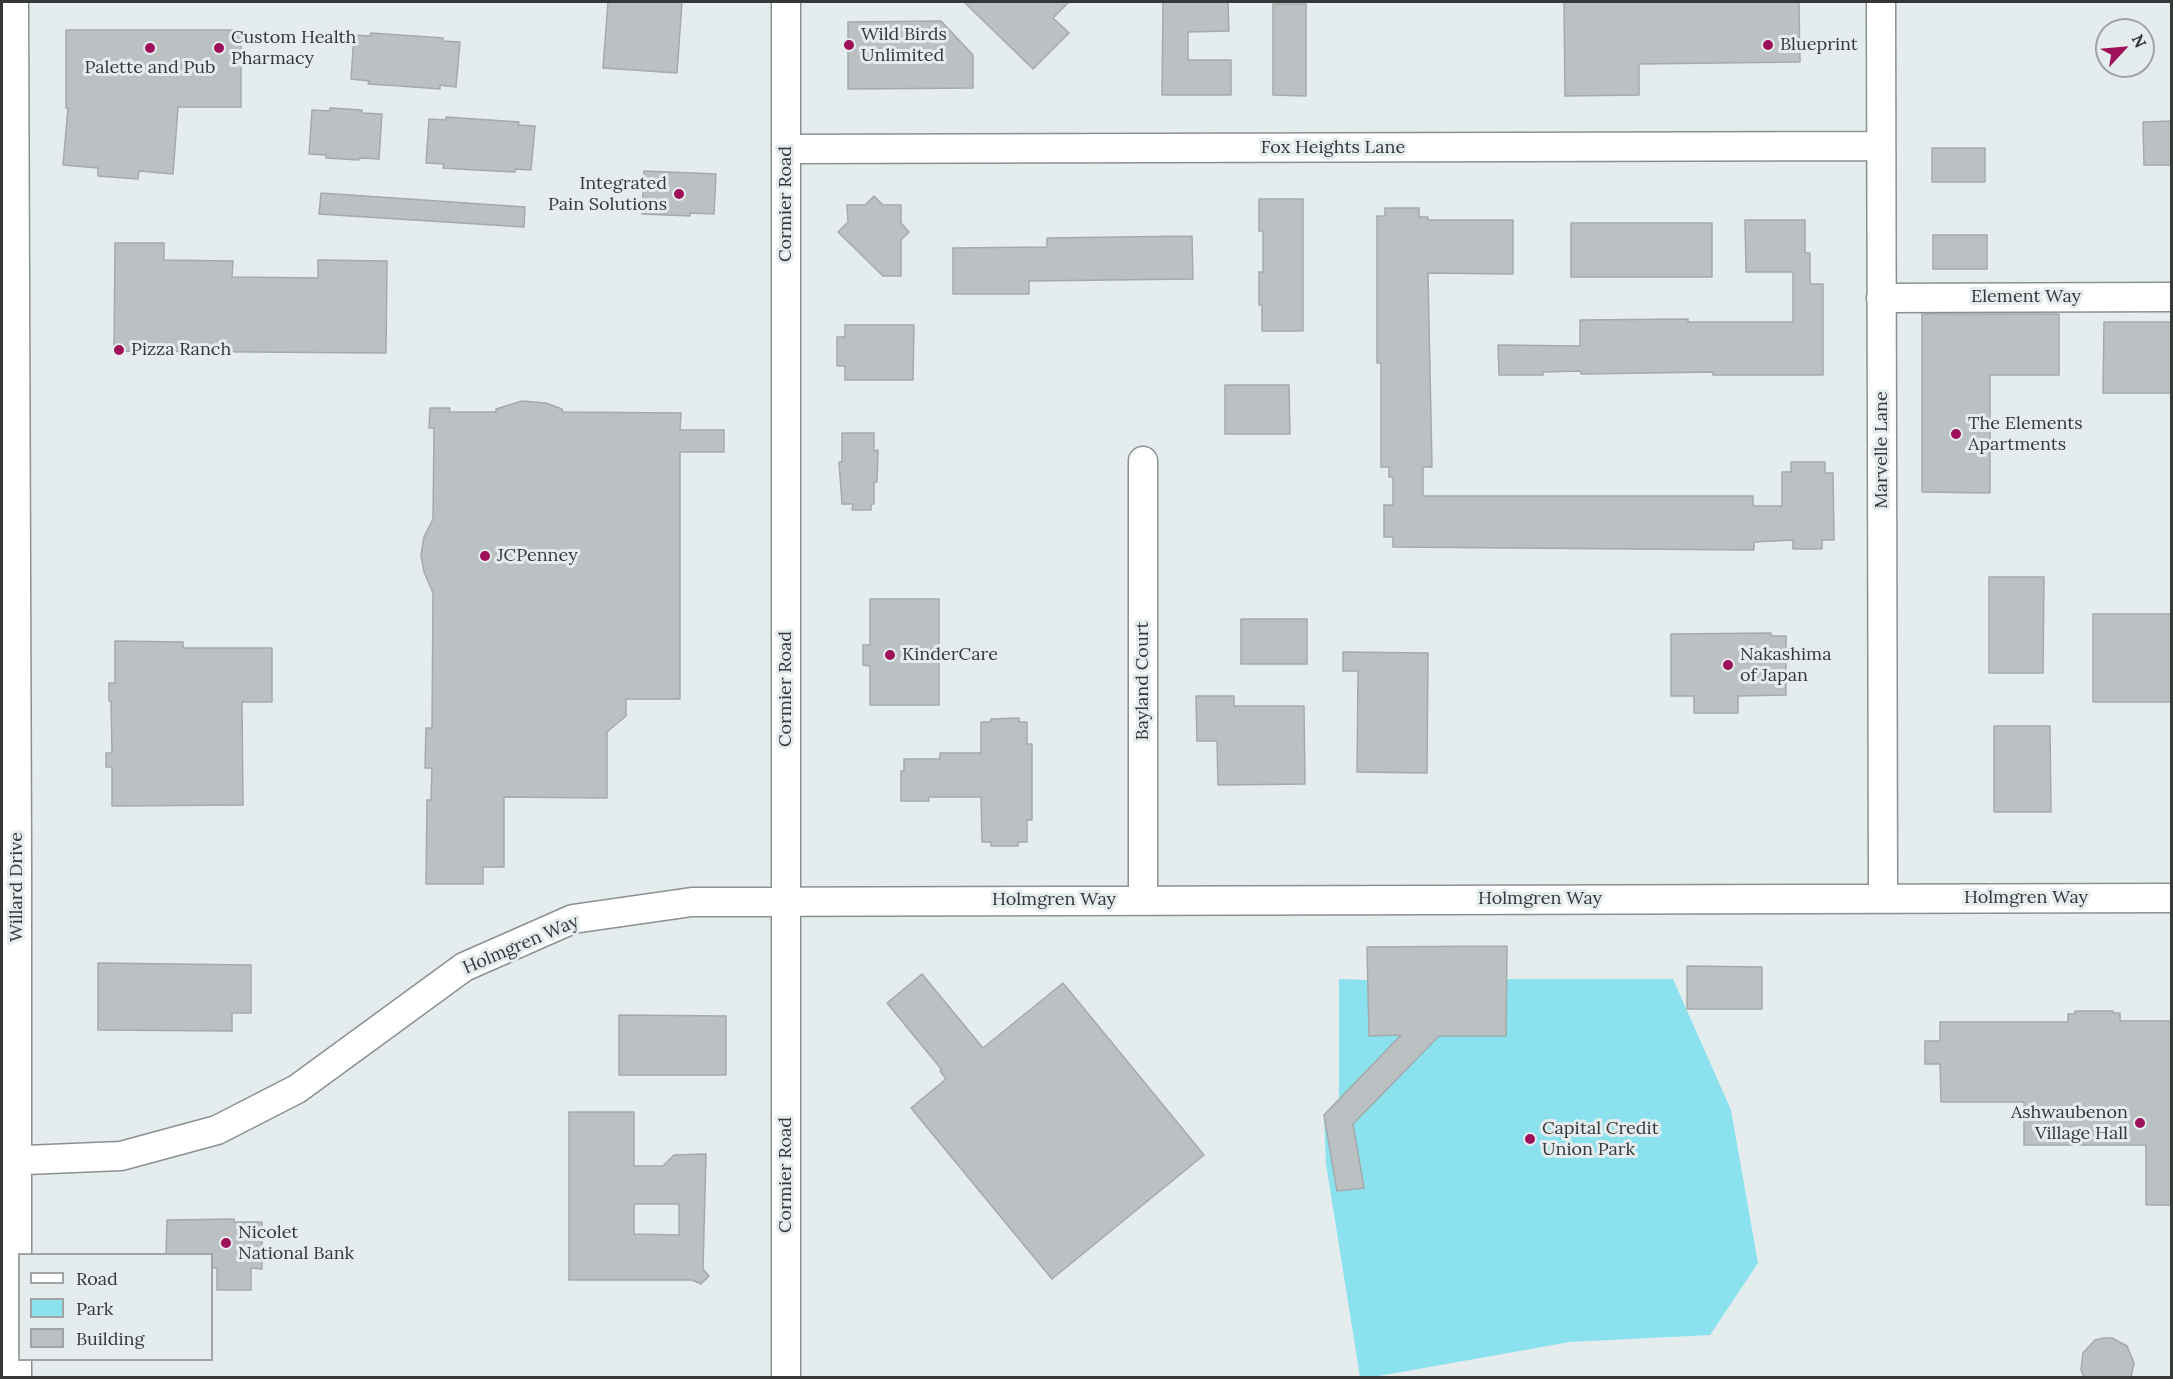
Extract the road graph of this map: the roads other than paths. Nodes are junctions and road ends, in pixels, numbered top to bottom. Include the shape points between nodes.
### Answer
1 (14, 2) edge
2 (786, 2) edge
3 (1881, 2) edge
4 (1881, 146) junction
5 (786, 149) junction
6 (2172, 297) edge
7 (1881, 298) junction
8 (1143, 461) dead end
9 (1883, 898) junction
10 (2172, 898) edge
11 (1143, 900) junction
12 (786, 901) junction
13 (9, 1161) edge
14 (17, 1377) edge
15 (786, 1377) edge

1 - 13 street, Willard Drive via 18,897
2 - 5 street, Cormier Road
3 - 4 street, Marvelle Lane
4 - 5 street, Fox Heights Lane
4 - 7 street, Marvelle Lane
5 - 12 street, Cormier Road
6 - 7 street, Element Way
7 - 9 street, Marvelle Lane
8 - 11 street, Bayland Court
9 - 10 street, Holmgren Way
9 - 11 street, Holmgren Way
11 - 12 street, Holmgren Way
12 - 13 street, Holmgren Way via 692,902 573,919 464,967 297,1089 217,1130 121,1156
12 - 15 street, Cormier Road
13 - 14 street, Willard Drive

